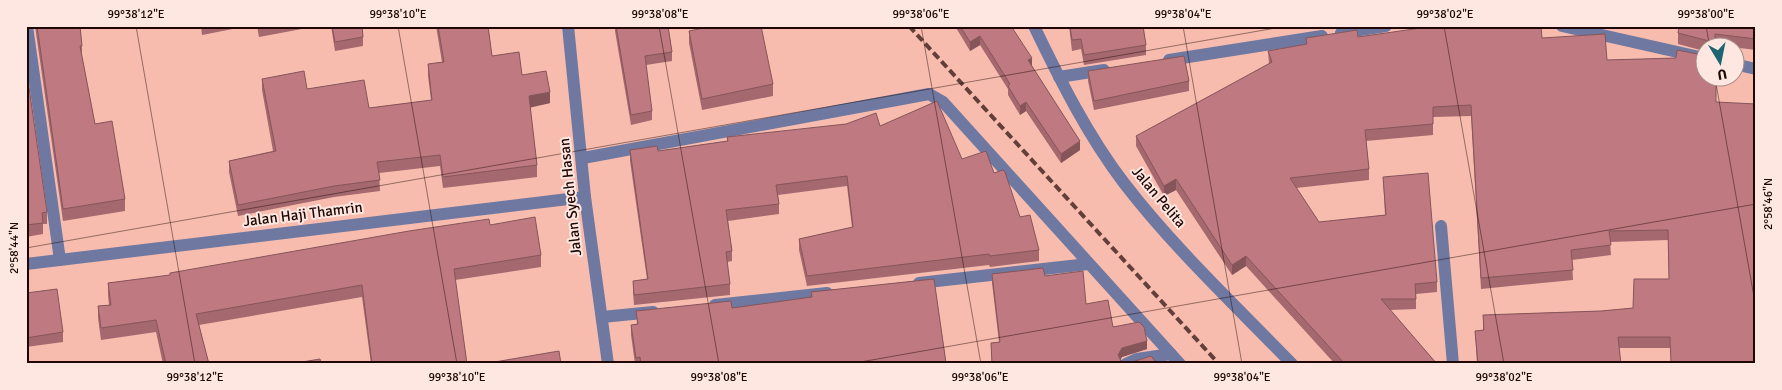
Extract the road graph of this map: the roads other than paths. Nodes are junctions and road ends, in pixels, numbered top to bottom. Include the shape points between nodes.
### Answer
1 (27, 26) edge
2 (568, 26) edge
3 (1034, 26) edge
4 (1386, 26) edge
5 (1562, 26) edge
6 (1694, 56) edge
7 (1155, 62) edge
8 (1116, 68) edge
9 (1058, 77) junction
10 (582, 158) junction
11 (585, 197) junction
12 (1441, 226) dead end
13 (60, 260) junction
14 (26, 264) edge
15 (1088, 264) junction
16 (910, 284) edge
17 (840, 291) edge
18 (701, 306) edge
19 (662, 311) edge
20 (602, 317) junction
21 (1171, 354) junction
22 (608, 364) edge
23 (1126, 364) edge
24 (1180, 364) edge
25 (1292, 364) edge
26 (1453, 364) edge

1 - 13 street
2 - 10 street, Jalan Syech Hasan
3 - 9 street, Jalan Pelita
4 - 7 street
5 - 6 street
8 - 9 street
9 - 25 street, Jalan Pelita via 1124,183 1195,265
10 - 11 street, Jalan Syech Hasan
10 - 15 street via 929,94 943,102
11 - 13 street, Jalan Haji Thamrin
11 - 20 street, Jalan Syech Hasan
12 - 26 street
13 - 14 street, Jalan Haji Thamrin
15 - 16 street
15 - 21 street
17 - 18 street
19 - 20 street
20 - 22 street, Jalan Syech Hasan
21 - 23 street
21 - 24 street

